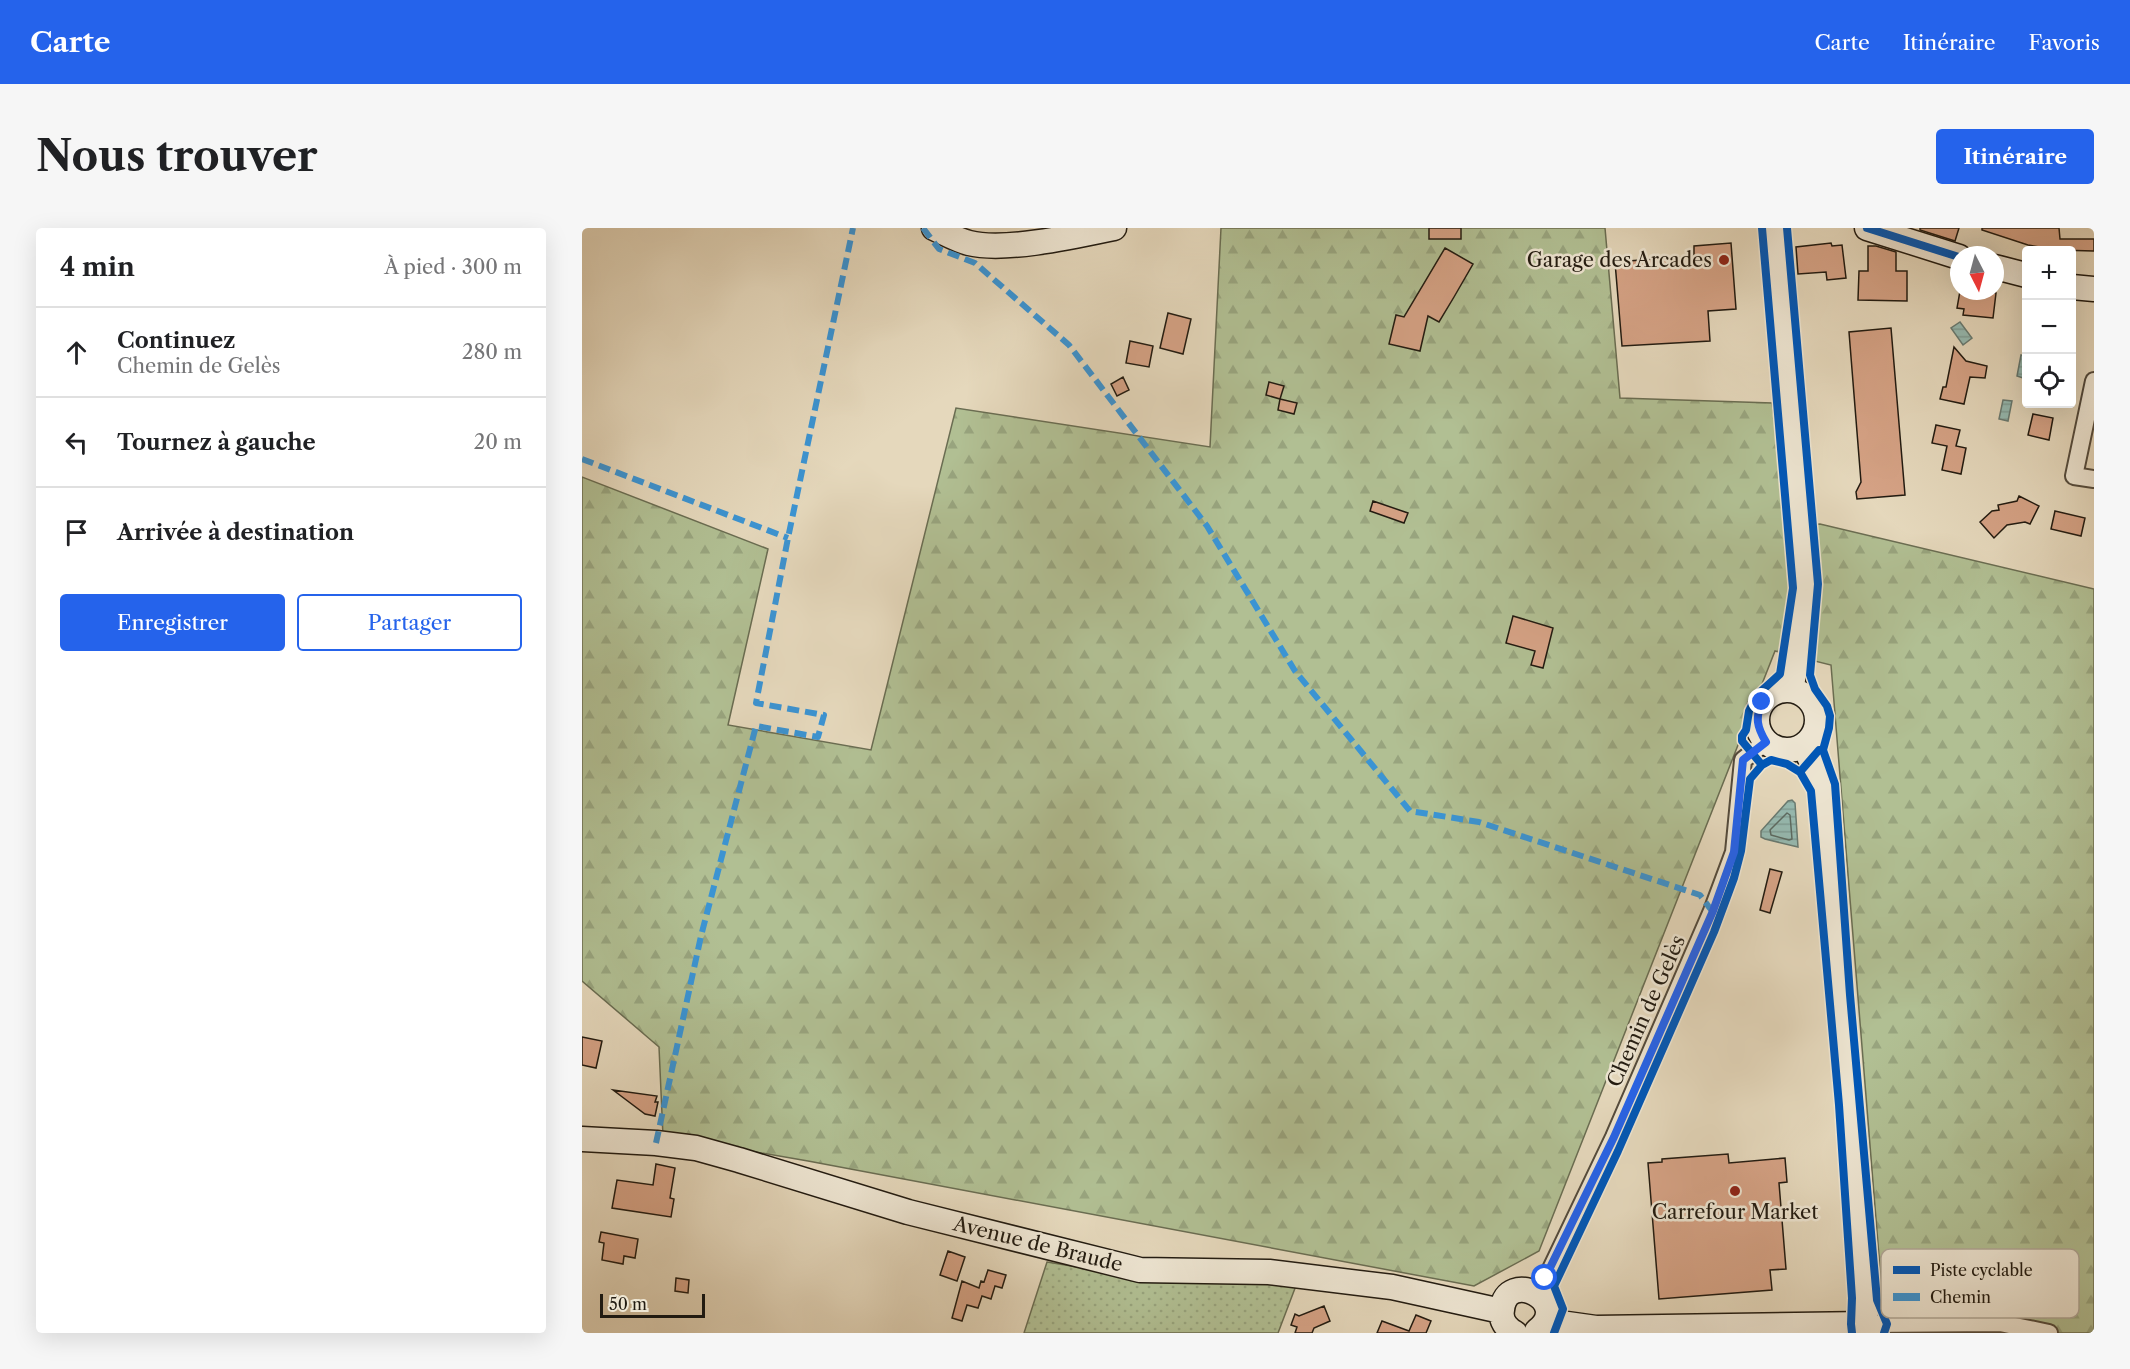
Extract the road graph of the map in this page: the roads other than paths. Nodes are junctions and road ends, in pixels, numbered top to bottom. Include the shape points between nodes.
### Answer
1 (934, 228) edge
2 (1113, 228) edge
3 (1773, 228) edge
4 (1867, 228) edge
5 (1950, 254) edge
6 (2004, 269) edge
7 (2022, 274) edge
8 (2076, 287) edge
9 (2094, 289) edge
10 (2094, 381) edge
11 (2094, 479) edge
12 (1792, 689) junction
13 (1766, 742) junction
14 (1804, 746) junction
15 (582, 1139) edge
16 (1539, 1294) junction
17 (1501, 1311) junction
18 (1540, 1327) edge
19 (1867, 1329) edge
20 (1671, 1330) edge
21 (1513, 1333) edge
22 (2049, 1333) edge

1 - 2 main road via 969,243 995,245 1072,237
3 - 12 main road via 1804,580
4 - 5 main road
6 - 7 main road
8 - 9 main road
10 - 11 street via 2074,476
12 - 13 main road via 1770,695 1762,702 1758,729
12 - 14 main road via 1808,697 1818,717 1812,739
13 - 14 main road via 1788,751
13 - 16 street, Chemin de Gelès via 1743,760 1734,852 1705,928 1614,1137
14 - 19 main road via 1821,782
15 - 17 main road, Avenue de Braude via 696,1148 908,1212 1140,1270 1269,1272 1392,1287
16 - 17 main road via 1518,1290 1506,1298
16 - 18 main road via 1547,1308
17 - 21 main road via 1504,1323
18 - 20 main road
19 - 20 main road
19 - 22 street via 2000,1323

